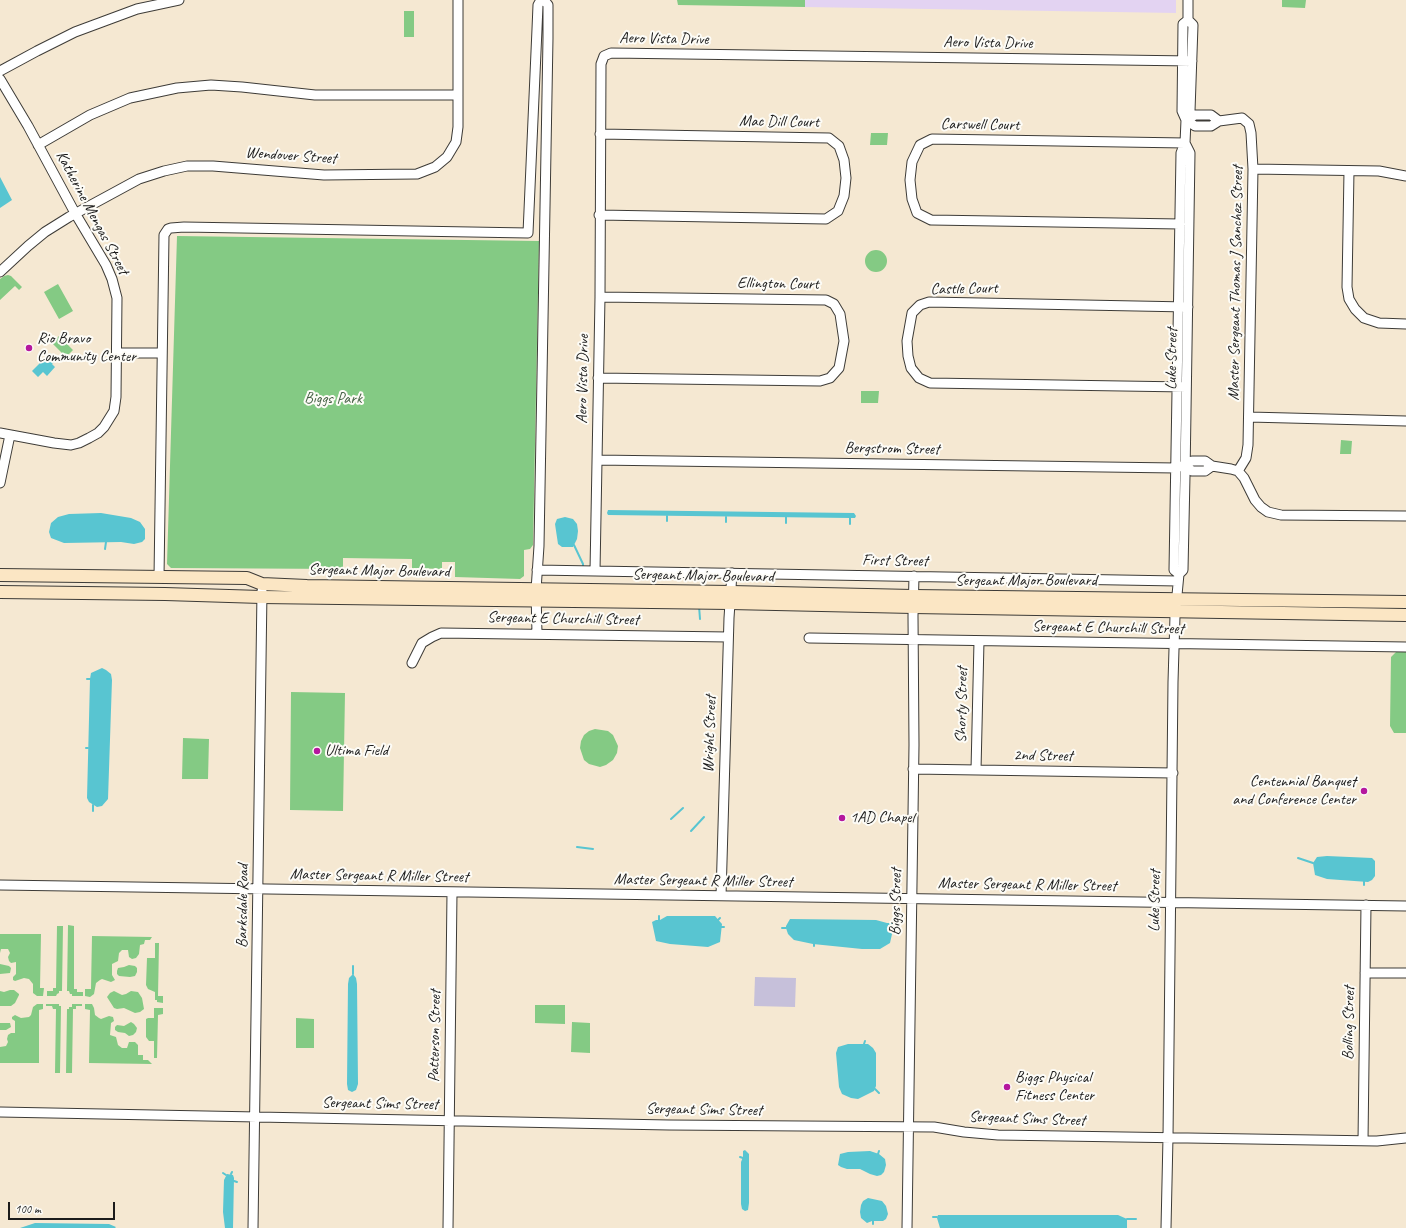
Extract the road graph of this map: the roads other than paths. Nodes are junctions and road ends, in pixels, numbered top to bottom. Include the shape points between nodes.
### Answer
1 (178, 0) edge
2 (458, 0) edge
3 (541, 0) edge
4 (544, 0) edge
5 (1188, 0) edge
6 (1187, 61) junction
7 (0, 71) edge
8 (0, 79) edge
9 (458, 95) junction
10 (1186, 120) junction
11 (600, 134) junction
12 (1185, 143) junction
13 (38, 145) junction
14 (1253, 170) junction
15 (1349, 171) junction
16 (1406, 176) edge
17 (75, 213) junction
18 (599, 215) junction
19 (1180, 224) junction
20 (0, 272) edge
21 (600, 296) junction
22 (1183, 307) junction
23 (1406, 324) edge
24 (117, 353) junction
25 (162, 353) junction
26 (598, 378) junction
27 (1182, 387) junction
28 (1249, 417) junction
29 (1406, 421) edge
30 (0, 433) edge
31 (10, 435) junction
32 (597, 460) junction
33 (1185, 465) junction
34 (1176, 468) junction
35 (1238, 471) junction
36 (0, 483) edge
37 (1406, 516) edge
38 (536, 570) junction
39 (595, 571) junction
40 (732, 573) junction
41 (0, 575) edge
42 (159, 576) junction
43 (914, 576) junction
44 (1178, 578) junction
45 (262, 584) junction
46 (0, 592) edge
47 (536, 596) junction
48 (262, 597) junction
49 (730, 598) junction
50 (1178, 598) junction
51 (913, 602) junction
52 (1406, 602) edge
53 (1176, 611) junction
54 (1406, 615) edge
55 (537, 634) junction
56 (728, 637) junction
57 (809, 638) dead end
58 (913, 640) junction
59 (979, 641) junction
60 (1174, 644) junction
61 (1406, 647) edge
62 (412, 663) dead end
63 (913, 769) junction
64 (976, 770) junction
65 (1173, 773) junction
66 (0, 885) edge
67 (258, 889) junction
68 (452, 892) junction
69 (721, 896) junction
70 (912, 898) junction
71 (1170, 902) junction
72 (1366, 905) junction
73 (1406, 906) edge
74 (1365, 973) junction
75 (1406, 973) edge
76 (0, 1112) edge
77 (255, 1116) junction
78 (448, 1120) junction
79 (908, 1127) junction
80 (1168, 1137) junction
81 (1406, 1138) edge
82 (1363, 1141) junction
83 (253, 1228) edge
84 (448, 1228) edge
85 (907, 1228) edge
86 (1166, 1228) edge

1 - 7 street via 137,9 101,21 51,43
2 - 9 street, Wendover Street
3 - 25 street via 538,5 528,233 171,228 164,235
4 - 38 street via 548,5 540,538
5 - 6 street, Luke Street via 1188,20 1183,24
6 - 10 street, Luke Street via 1182,111
6 - 11 street, Aero Vista Drive via 611,53 604,56 600,64
8 - 13 street, Katherine Mengas Street
9 - 13 street via 315,95 211,85 177,88 130,98 96,112
9 - 17 street, Wendover Street via 456,142 447,157 435,167 417,174 324,175 238,167 187,166 139,179
10 - 12 street, Luke Street
10 - 14 street, Master Sergeant Thomas J Sanchez Street via 1195,126 1211,126 1220,121 1242,118 1249,124 1251,133
11 - 18 street, Aero Vista Drive
11 - 18 street, Mac Dill Court via 829,138 839,146 846,178 844,196 838,211 826,218
12 - 19 street, Luke Street via 1181,153
12 - 19 street, Carswell Court via 932,139 920,145 912,162 910,180 917,213 931,220
12 - 22 street, Luke Street via 1190,153
13 - 17 street, Katherine Mengas Street
14 - 15 street
14 - 28 street, Master Sergeant Thomas J Sanchez Street
15 - 16 street via 1379,171
15 - 23 street via 1349,299 1354,309 1364,318 1380,323
17 - 20 street, Wendover Street via 45,232
17 - 24 street, Katherine Mengas Street via 112,279 117,298
18 - 21 street, Aero Vista Drive
19 - 22 street, Luke Street
21 - 26 street, Aero Vista Drive
21 - 26 street, Ellington Court via 826,300 834,304 840,314 844,341 839,368 830,378 820,381
22 - 27 street, Luke Street
22 - 27 street, Castle Court via 929,302 920,305 912,313 907,341 912,368 919,378 930,382
24 - 25 street
24 - 31 street, Katherine Mengas Street via 114,411 110,420 98,433 79,444 71,445
25 - 42 street
26 - 32 street, Aero Vista Drive
27 - 33 street, Luke Street
27 - 34 street, Luke Street
28 - 29 street
28 - 35 street, Master Sergeant Thomas J Sanchez Street via 1246,458
30 - 31 street, Katherine Mengas Street
31 - 36 street
32 - 34 street, Bergstrom Street
32 - 39 street, Aero Vista Drive
33 - 34 street, Bergstrom Street
33 - 35 street, Bergstrom Street via 1192,460 1205,461 1212,466
33 - 44 street, Luke Street via 1184,570
34 - 44 street, Luke Street via 1174,570
35 - 37 street via 1255,500 1268,512 1281,515
38 - 39 street, First Street
38 - 47 street
39 - 40 street, First Street
40 - 43 street, First Street
40 - 49 street, Wright Street
41 - 42 street, Sergeant Major Boulevard
42 - 45 street, Sergeant Major Boulevard via 247,578
43 - 44 street, First Street
43 - 51 street, Biggs Street
44 - 50 street, Luke Street
45 - 47 street, Sergeant Major Boulevard
45 - 48 street, Barksdale Road
46 - 48 street, Sergeant Major Boulevard
47 - 48 street, Sergeant Major Boulevard
47 - 49 street, Sergeant Major Boulevard
47 - 55 street
48 - 67 street, Barksdale Road
49 - 51 street, Sergeant Major Boulevard
49 - 56 street, Wright Street
50 - 51 street, Sergeant Major Boulevard
50 - 52 street, Sergeant Major Boulevard
50 - 53 street, Luke Street
51 - 53 street, Sergeant Major Boulevard
51 - 58 street, Biggs Street
53 - 54 street, Sergeant Major Boulevard
53 - 60 street, Luke Street
55 - 56 street, Sergeant E Churchill Street
55 - 62 street, Sergeant E Churchill Street via 441,633 422,643
56 - 69 street, Wright Street
57 - 58 street, Sergeant E Churchill Street
58 - 59 street, Sergeant E Churchill Street
58 - 63 street, Biggs Street
59 - 60 street, Sergeant E Churchill Street
59 - 64 street, Shorty Street
60 - 61 street, Sergeant E Churchill Street
60 - 65 street, Luke Street
63 - 64 street, 2nd Street
63 - 70 street, Biggs Street
64 - 65 street, 2nd Street
65 - 71 street, Luke Street
66 - 67 street, Master Sergeant R Miller Street
67 - 68 street, Master Sergeant R Miller Street
67 - 77 street, Barksdale Road
68 - 69 street, Master Sergeant R Miller Street
68 - 78 street, Patterson Street
69 - 70 street, Master Sergeant R Miller Street
70 - 71 street, Master Sergeant R Miller Street
70 - 79 street, Biggs Street
71 - 72 street, Master Sergeant R Miller Street
71 - 80 street, Luke Street
72 - 73 street, Master Sergeant R Miller Street
72 - 74 street, Bolling Street
74 - 75 street
74 - 82 street, Bolling Street
76 - 77 street, Sergeant Sims Street
77 - 78 street, Sergeant Sims Street
77 - 83 street, Barksdale Road
78 - 79 street, Sergeant Sims Street
78 - 84 street, Patterson Street
79 - 80 street, Sergeant Sims Street via 934,1127 998,1135
79 - 85 street, Biggs Street
80 - 82 street, Sergeant Sims Street
80 - 86 street, Luke Street
81 - 82 street, Sergeant Sims Street

